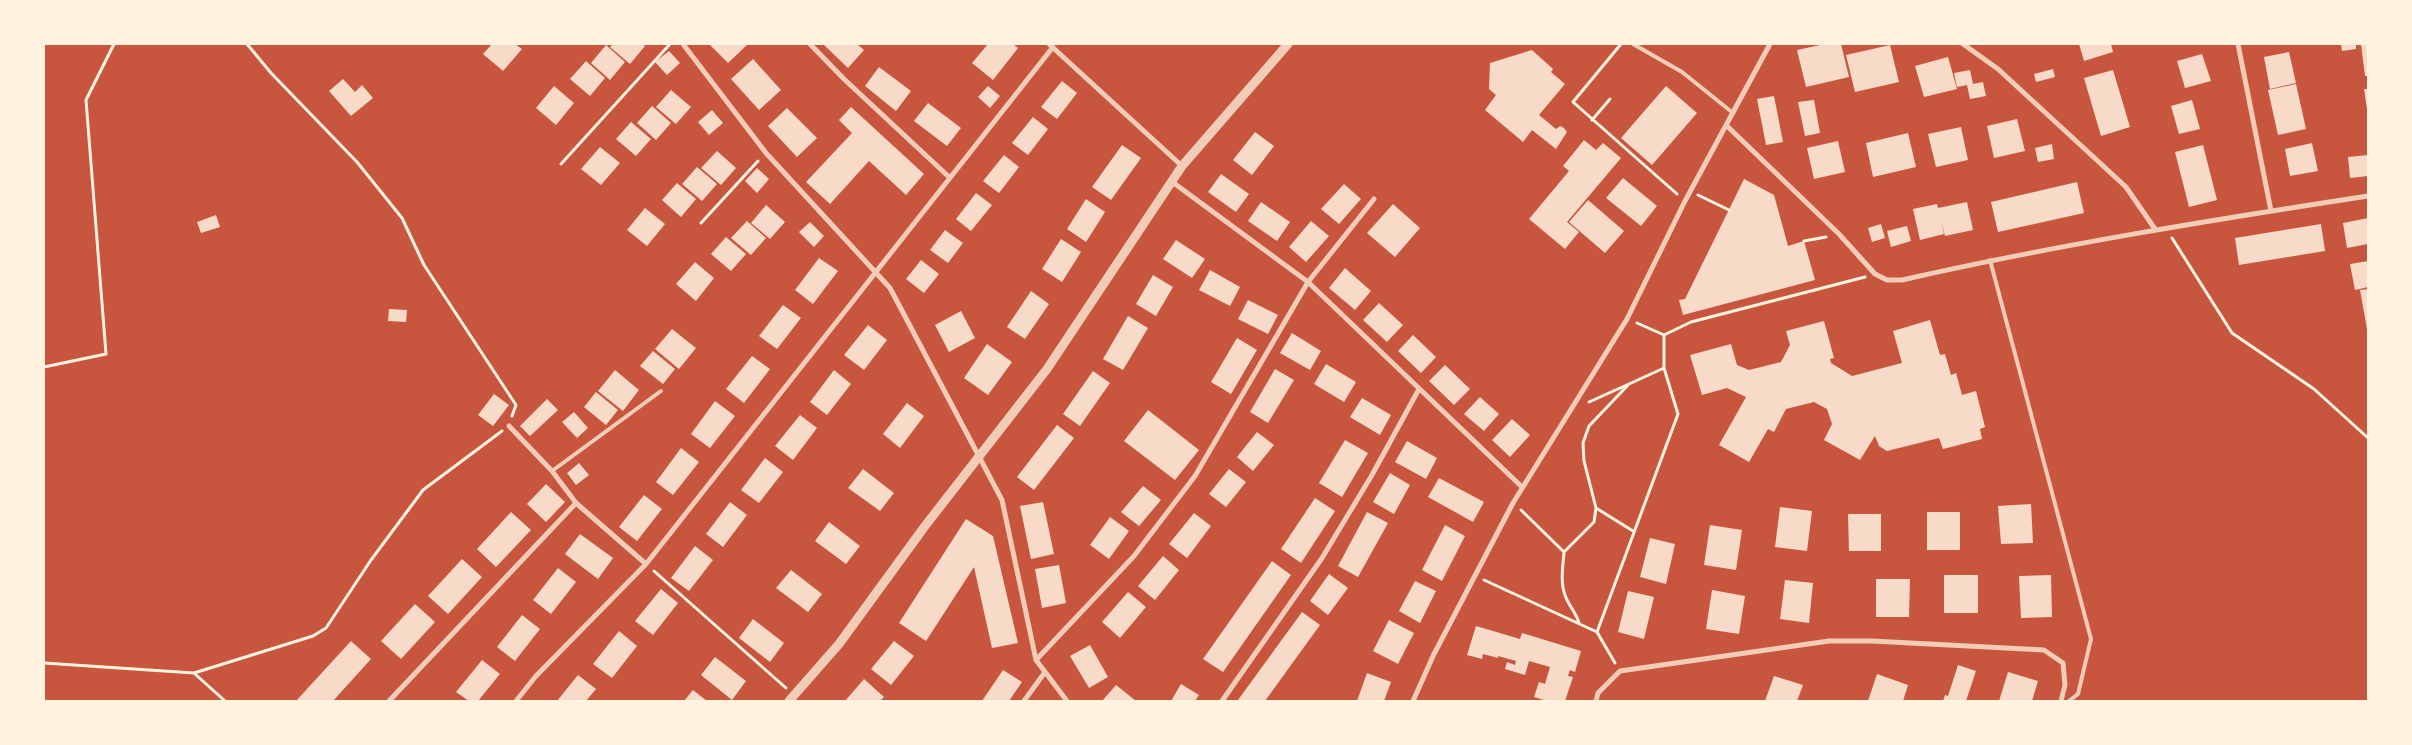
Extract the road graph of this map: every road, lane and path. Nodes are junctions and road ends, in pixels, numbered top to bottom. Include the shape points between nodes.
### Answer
1 (114, 44) edge
2 (247, 44) edge
3 (670, 44) edge
4 (683, 44) edge
5 (810, 44) edge
6 (1288, 44) edge
7 (1621, 44) edge
8 (1633, 44) edge
9 (1770, 44) edge
10 (1963, 44) edge
11 (2238, 44) edge
12 (1051, 46) edge
13 (1610, 99) dead end
14 (1733, 113) junction
15 (1592, 120) junction
16 (1726, 125) junction
17 (766, 153) junction
18 (561, 164) dead end
19 (1182, 166) junction
20 (949, 177) junction
21 (1171, 180) junction
22 (1691, 192) junction
23 (2368, 196) edge
24 (1374, 199) dead end
25 (1685, 202) junction
26 (1729, 210) dead end
27 (2271, 211) junction
28 (701, 223) dead end
29 (2166, 227) junction
30 (2155, 229) junction
31 (1839, 234) junction
32 (1804, 241) dead end
33 (1990, 260) junction
34 (876, 272) junction
35 (1875, 274) junction
36 (1308, 282) junction
37 (1627, 319) junction
38 (1664, 335) junction
39 (44, 367) edge
40 (1664, 368) junction
41 (1629, 384) junction
42 (1419, 389) junction
43 (661, 391) dead end
44 (1573, 409) junction
45 (508, 426) junction
46 (2368, 438) edge
47 (980, 458) junction
48 (552, 471) junction
49 (1522, 487) junction
50 (576, 503) junction
51 (1513, 503) junction
52 (1596, 508) junction
53 (1633, 531) junction
54 (1564, 552) junction
55 (646, 564) junction
56 (1474, 575) junction
57 (1579, 623) junction
58 (1597, 632) junction
59 (1036, 660) junction
60 (44, 663) edge
61 (1045, 672) junction
62 (1620, 672) junction
63 (194, 673) junction
64 (775, 680) dead end
65 (225, 701) edge
66 (388, 701) edge
67 (516, 701) edge
68 (789, 701) edge
69 (1024, 701) edge
70 (1067, 701) edge
71 (1222, 701) edge
72 (1413, 701) edge
73 (1596, 701) edge
74 (2061, 701) edge
75 (2069, 701) edge

1 - 39 path via 86,100 106,354
2 - 45 path via 270,73 357,162 402,218 424,265 516,405
3 - 18 path
4 - 17 street
5 - 20 street
6 - 19 street
7 - 15 path via 1573,102
8 - 14 lane via 1682,72
9 - 14 street
10 - 30 street via 1998,69 2126,187
11 - 27 street
12 - 19 street
12 - 20 street
13 - 15 path
14 - 16 street
15 - 25 path
16 - 22 street
16 - 31 street
17 - 28 path
17 - 34 street
19 - 21 street
20 - 34 street
21 - 36 street
21 - 47 street via 1046,369
22 - 25 street
22 - 26 path
23 - 27 street
24 - 36 street
25 - 37 street
27 - 29 street
29 - 30 street
29 - 46 path via 2232,333 2314,389
30 - 33 street
31 - 32 path
31 - 35 street
33 - 35 street via 1902,280 1887,280
33 - 75 lane via 2090,639 2078,694
34 - 47 street via 890,288
34 - 55 street
35 - 38 path via 1691,322
36 - 42 street
36 - 59 street via 1195,476 1134,556
37 - 38 path
37 - 44 street
38 - 40 path
40 - 41 path
40 - 53 path via 1678,414
41 - 44 path
41 - 52 path via 1589,426 1584,443 1584,461
42 - 49 street
42 - 71 street via 1322,558
43 - 48 lane
44 - 49 street
45 - 48 street
45 - 63 path via 423,490 326,628 314,636
47 - 59 street via 1002,500
47 - 68 street via 839,644
48 - 50 street
49 - 51 street
50 - 55 street
50 - 66 street
51 - 54 path
51 - 56 street
52 - 53 path
52 - 54 path via 1594,522
53 - 58 path
54 - 57 path via 1562,574 1565,595
55 - 64 path
55 - 67 street via 536,676
56 - 57 path
56 - 72 street
57 - 58 path
58 - 62 path
59 - 61 street
60 - 63 path
61 - 69 street
61 - 70 street
62 - 73 street via 1598,693
62 - 74 street via 1829,641 2044,650 2063,663 2065,685
63 - 65 path

